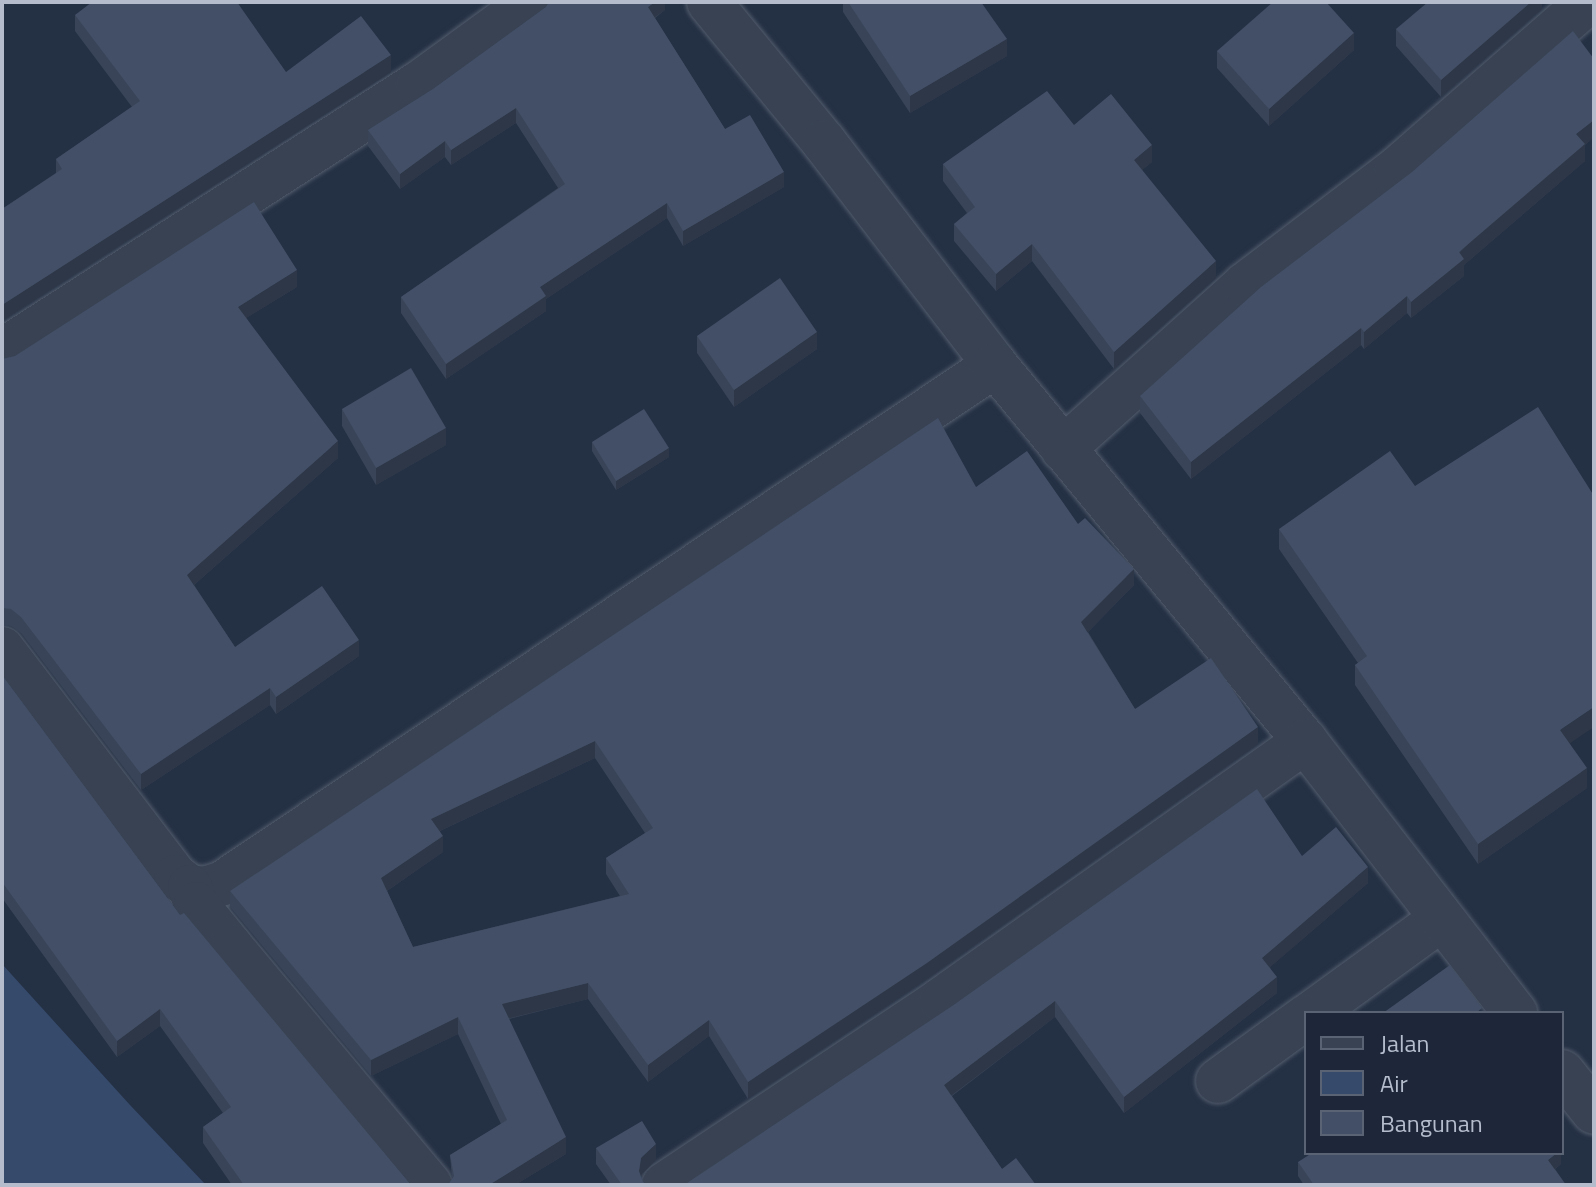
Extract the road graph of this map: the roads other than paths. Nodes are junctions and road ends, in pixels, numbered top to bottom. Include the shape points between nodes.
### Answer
1 (531, 2) edge
2 (709, 2) edge
3 (1588, 2) edge
4 (2, 351) edge
5 (995, 365) junction
6 (1063, 449) junction
7 (2, 649) edge
8 (1305, 741) junction
9 (190, 887) junction
10 (1440, 920) junction
11 (1315, 1011) edge
12 (1513, 1011) edge
13 (1304, 1018) edge
14 (1564, 1074) edge
15 (1218, 1081) dead end
16 (1594, 1112) edge
17 (430, 1185) edge
18 (664, 1185) edge

1 - 4 street via 418,84
2 - 5 street
3 - 6 street via 1396,170 1245,285
5 - 6 street
5 - 9 street via 223,883
6 - 8 street
7 - 9 street via 176,877
8 - 10 street
8 - 18 street via 941,1000
9 - 17 street via 196,904 221,936
10 - 11 street
10 - 12 street
13 - 15 street
14 - 16 street

